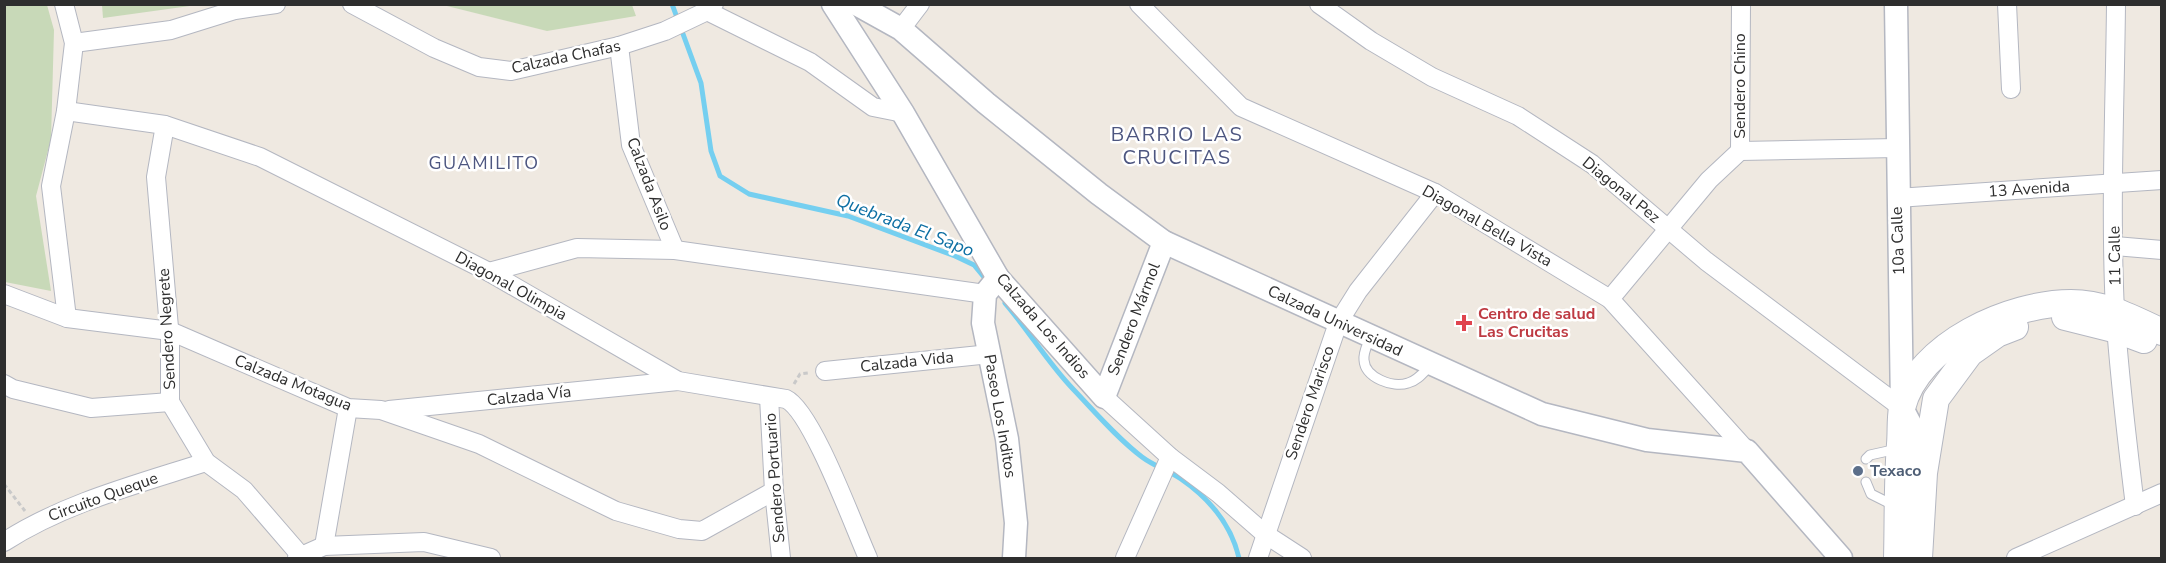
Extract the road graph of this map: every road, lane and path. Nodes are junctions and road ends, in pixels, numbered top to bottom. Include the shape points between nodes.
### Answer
1 (64, 4) edge
2 (276, 4) edge
3 (352, 4) edge
4 (833, 4) edge
5 (856, 4) edge
6 (920, 4) edge
7 (1139, 4) edge
8 (1319, 4) edge
9 (1741, 4) edge
10 (1896, 4) edge
11 (2007, 4) edge
12 (2116, 4) edge
13 (711, 8) edge
14 (901, 29) junction
15 (74, 43) junction
16 (619, 46) junction
17 (2011, 89) dead end
18 (66, 111) junction
19 (903, 113) junction
20 (165, 125) junction
21 (1897, 148) junction
22 (1740, 151) junction
23 (2162, 180) edge
24 (2114, 183) junction
25 (1434, 193) junction
26 (1897, 198) junction
27 (1667, 228) junction
28 (1164, 242) junction
29 (2115, 246) junction
30 (675, 250) junction
31 (2162, 250) edge
32 (489, 272) junction
33 (992, 286) junction
34 (4, 294) edge
35 (1610, 299) junction
36 (68, 318) junction
37 (2116, 320) junction
38 (1338, 323) junction
39 (170, 332) junction
40 (2162, 332) edge
41 (1370, 337) junction
42 (2162, 347) edge
43 (990, 354) junction
44 (1432, 365) junction
45 (825, 370) joint
46 (678, 381) junction
47 (4, 384) edge
48 (1104, 397) junction
49 (777, 398) junction
50 (170, 402) junction
51 (348, 408) junction
52 (1902, 408) junction
53 (381, 410) junction
54 (1900, 448) junction
55 (1747, 451) junction
56 (1866, 459) dead end
57 (206, 462) junction
58 (1168, 462) junction
59 (1924, 473) junction
60 (1866, 482) dead end
61 (4, 484) edge
62 (774, 491) junction
63 (2162, 493) edge
64 (2136, 506) junction
65 (1897, 507) junction
66 (34, 523) junction
67 (1265, 534) junction
68 (4, 542) edge
69 (324, 546) junction
70 (469, 556) edge
71 (299, 557) edge
72 (1836, 557) edge
73 (492, 558) edge
74 (781, 558) edge
75 (868, 558) edge
76 (1014, 558) edge
77 (1125, 558) edge
78 (1258, 558) edge
79 (1302, 558) edge
80 (1897, 558) edge
81 (1919, 558) edge
82 (2016, 558) edge

1 - 15 street
2 - 15 street via 235,10 171,30
3 - 16 street, Calzada Chafas via 479,67 511,71
4 - 19 street, Calzada Los Indios
5 - 14 street, Calzada Universidad
6 - 14 street
7 - 25 street, Diagonal Bella Vista via 1241,107
8 - 27 street, Diagonal Pez via 1371,42 1432,77 1518,116 1592,164
9 - 22 street, Sendero Chino
10 - 21 street, 10a Calle
11 - 17 street
12 - 24 street, 11 Calle
13 - 16 street, Calzada Chafas via 665,31
13 - 19 street via 810,62 873,106
14 - 28 street, Calzada Universidad via 1099,195
15 - 18 street
16 - 30 street, Calzada Asilo via 631,145
18 - 20 street, Diagonal Olimpia
18 - 36 street via 51,186
19 - 33 street, Calzada Los Indios
20 - 32 street, Diagonal Olimpia via 260,157
20 - 39 street, Sendero Negrete via 156,177
21 - 22 street
21 - 26 street, 10a Calle
22 - 27 street, Sendero Chino
23 - 24 street, 13 Avenida
24 - 26 street, 13 Avenida
24 - 29 street, 11 Calle
25 - 35 street, Diagonal Bella Vista
25 - 38 street, Sendero Marisco
26 - 52 street, 10a Calle
27 - 35 street, Sendero Chino
27 - 52 street, Diagonal Pez
28 - 38 street, Calzada Universidad
28 - 48 street, Sendero Mármol
29 - 31 street
29 - 37 street, 11 Calle
30 - 32 street via 577,248
30 - 33 street
32 - 46 street, Diagonal Olimpia
33 - 43 street, Paseo Los Inditos via 983,323
33 - 48 street, Calzada Los Indios
34 - 36 street, Calzada Motagua
35 - 55 street, Diagonal Bella Vista
36 - 39 street, Calzada Motagua
37 - 40 main road
37 - 42 main road
37 - 52 main road via 2072,303 2009,313 1973,329 1929,364 1914,381
37 - 59 main road via 2030,320 1997,334 1970,353 1936,399
37 - 64 street, 11 Calle
38 - 41 street, Calzada Universidad
38 - 67 street, Sendero Marisco
39 - 50 street, Sendero Negrete
39 - 51 street, Calzada Motagua
41 - 44 street, Calzada Universidad
41 - 44 lane via 1364,362 1367,370 1387,383 1410,383
43 - 45 street, Calzada Vida
43 - 76 street, Paseo Los Inditos via 1007,439 1016,523
44 - 55 street, Calzada Universidad via 1542,414 1647,440
45 - 49 path via 800,374
46 - 49 street, Diagonal Olimpia
46 - 53 street, Calzada Vía
47 - 50 street via 91,408
48 - 58 street, Calzada Los Indios
49 - 62 street, Sendero Portuario
49 - 75 street via 794,402 819,445
50 - 57 street, Sendero Negrete
51 - 53 street, Calzada Motagua
51 - 69 street
52 - 54 main road
52 - 59 street, 10a Calle via 1914,431
53 - 62 street, Calzada Motagua via 479,444 616,511 679,530 702,531
54 - 56 lane
54 - 65 main road
55 - 72 street
57 - 66 street, Circuito Queque
57 - 71 street, Sendero Negrete via 244,490
58 - 67 street, Calzada Los Indios via 1218,493
58 - 77 street
59 - 81 main road
60 - 65 lane via 1871,494
61 - 66 path
62 - 74 street, Sendero Portuario
63 - 64 street
64 - 82 street
65 - 80 main road
66 - 68 street, Circuito Queque
67 - 78 street, Sendero Marisco
67 - 79 street, Calzada Los Indios
69 - 70 street via 424,542
69 - 71 street
70 - 73 street

